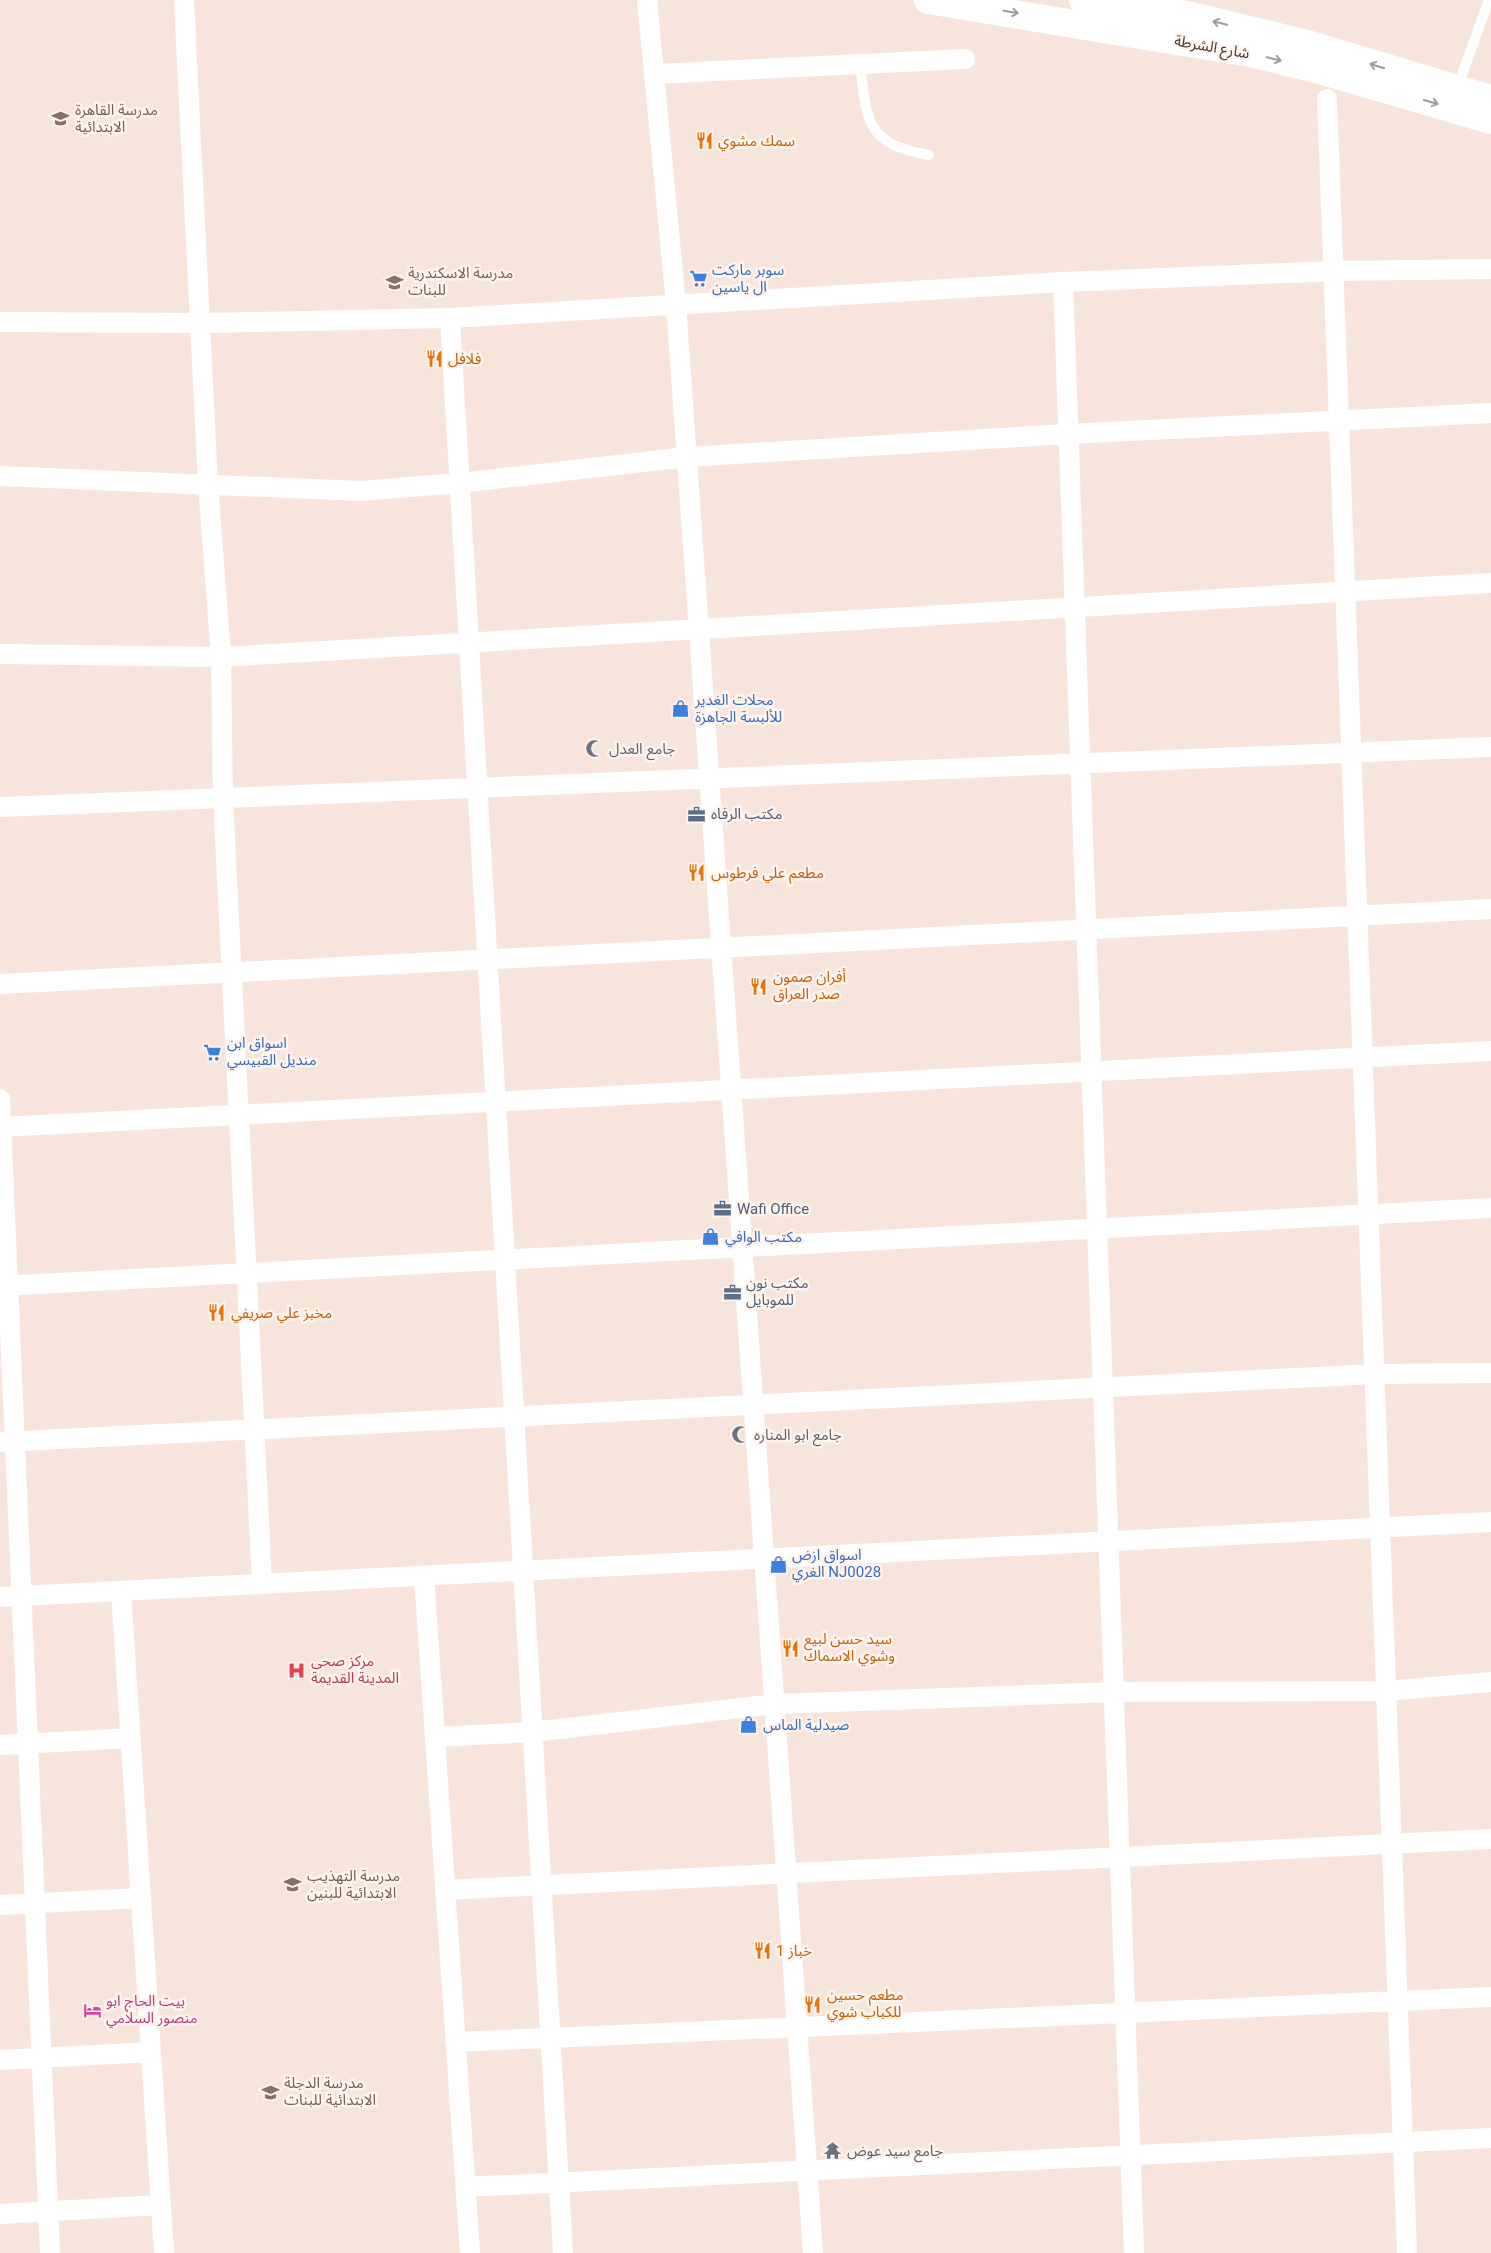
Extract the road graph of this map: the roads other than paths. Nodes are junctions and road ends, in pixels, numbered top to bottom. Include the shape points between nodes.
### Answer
1 (184, 0) edge
2 (647, 0) edge
3 (928, 0) edge
4 (1083, 0) edge
5 (1489, 0) edge
6 (964, 59) dead end
7 (860, 64) junction
8 (655, 74) junction
9 (1456, 89) junction
10 (1327, 99) dead end
11 (1491, 99) edge
12 (1491, 120) edge
13 (929, 155) dead end
14 (1491, 270) edge
15 (1334, 271) junction
16 (1063, 282) junction
17 (676, 304) junction
18 (450, 318) junction
19 (0, 322) edge
20 (200, 323) junction
21 (1491, 414) edge
22 (1340, 422) junction
23 (1068, 434) junction
24 (687, 457) junction
25 (0, 476) edge
26 (460, 483) junction
27 (208, 484) junction
28 (1491, 583) edge
29 (1346, 592) junction
30 (1075, 607) junction
31 (699, 629) junction
32 (469, 643) junction
33 (0, 654) edge
34 (221, 657) junction
35 (1491, 747) edge
36 (1352, 752) junction
37 (1080, 764) junction
38 (710, 778) junction
39 (478, 788) junction
40 (223, 798) junction
41 (0, 807) edge
42 (1491, 909) edge
43 (1358, 916) junction
44 (1086, 930) junction
45 (722, 948) junction
46 (488, 959) junction
47 (232, 972) junction
48 (0, 984) edge
49 (1491, 1051) edge
50 (1364, 1059) junction
51 (1091, 1072) junction
52 (732, 1090) junction
53 (0, 1099) edge
54 (496, 1102) junction
55 (239, 1115) junction
56 (1, 1127) edge
57 (1491, 1208) edge
58 (1369, 1215) junction
59 (1097, 1229) junction
60 (742, 1247) junction
61 (505, 1260) junction
62 (247, 1273) junction
63 (4, 1286) edge
64 (1491, 1373) edge
65 (1375, 1374) junction
66 (1103, 1388) junction
67 (753, 1405) junction
68 (514, 1417) junction
69 (255, 1429) junction
70 (7, 1442) edge
71 (1491, 1522) edge
72 (1380, 1528) junction
73 (1108, 1542) junction
74 (765, 1559) junction
75 (523, 1571) junction
76 (424, 1576) junction
77 (262, 1584) junction
78 (121, 1591) junction
79 (21, 1596) junction
80 (0, 1597) edge
81 (1491, 1682) edge
82 (1386, 1690) junction
83 (1114, 1692) junction
84 (775, 1704) junction
85 (533, 1732) junction
86 (434, 1737) junction
87 (131, 1738) junction
88 (28, 1744) junction
89 (0, 1745) edge
90 (1491, 1839) edge
91 (1392, 1842) junction
92 (1120, 1856) junction
93 (786, 1873) junction
94 (542, 1885) junction
95 (445, 1890) junction
96 (141, 1898) junction
97 (35, 1903) junction
98 (0, 1905) edge
99 (1491, 1997) edge
100 (1398, 2000) junction
101 (1125, 2012) junction
102 (797, 2027) junction
103 (551, 2038) junction
104 (455, 2042) junction
105 (151, 2052) junction
106 (41, 2058) junction
107 (0, 2060) edge
108 (1491, 2138) edge
109 (1403, 2141) junction
110 (1130, 2154) junction
111 (807, 2170) junction
112 (559, 2182) junction
113 (465, 2187) junction
114 (161, 2205) junction
115 (48, 2212) junction
116 (0, 2214) edge
117 (50, 2253) edge
118 (164, 2253) edge
119 (470, 2253) edge
120 (563, 2253) edge
121 (813, 2253) edge
122 (1134, 2253) edge
123 (1407, 2253) edge

1 - 20 street
2 - 8 street
3 -> 12 main road, شارع الشرطة via 1250,53
9 -> 4 main road, شارع الشرطة via 1307,44 1188,15
5 - 9 lane
6 - 7 street
7 - 8 street
7 - 13 lane via 869,122 885,141 906,151
8 - 17 street
9 - 11 main road, شارع الشرطة
10 - 15 street
14 - 15 street
15 - 16 street
15 - 22 street
16 - 17 street
16 - 23 street
17 - 18 street
17 - 24 street
18 - 20 street
18 - 26 street
19 - 20 street
20 - 27 street
21 - 22 street
22 - 23 street
22 - 29 street
23 - 24 street
23 - 30 street
24 - 26 street
24 - 31 street
25 - 27 street
26 - 27 street via 361,491
26 - 32 street
27 - 34 street
28 - 29 street
29 - 30 street
29 - 36 street
30 - 31 street
30 - 37 street
31 - 32 street
31 - 38 street
32 - 34 street
32 - 39 street
33 - 34 street
34 - 40 street
35 - 36 street
36 - 37 street
36 - 43 street
37 - 38 street
37 - 44 street
38 - 39 street
38 - 45 street
39 - 40 street
39 - 46 street
40 - 41 street
40 - 47 street
42 - 43 street
43 - 44 street
43 - 50 street
44 - 45 street
44 - 51 street
45 - 46 street
45 - 52 street
46 - 47 street
46 - 54 street
47 - 48 street
47 - 55 street
49 - 50 street
50 - 51 street
50 - 58 street
51 - 52 street
51 - 59 street
52 - 54 street
52 - 60 street
53 - 56 street
54 - 55 street
54 - 61 street
55 - 56 street
55 - 62 street
56 - 63 street
57 - 58 street
58 - 59 street
58 - 65 street
59 - 60 street
59 - 66 street
60 - 61 street
60 - 67 street
61 - 62 street
61 - 68 street
62 - 63 street
62 - 69 street
63 - 70 street
64 - 65 street
65 - 66 street
65 - 72 street
66 - 67 street
66 - 73 street
67 - 68 street
67 - 74 street
68 - 69 street
68 - 75 street
69 - 70 street
69 - 77 street
70 - 79 street
71 - 72 street
72 - 73 street
72 - 82 street
73 - 74 street
73 - 83 street
74 - 75 street
74 - 84 street
75 - 76 street
75 - 85 street
76 - 77 street
76 - 86 street
77 - 78 street
78 - 79 street
78 - 87 street
79 - 80 street
79 - 88 street
81 - 82 street
82 - 83 street
82 - 91 street
83 - 84 street
83 - 92 street
84 - 85 street
84 - 93 street
85 - 86 street
85 - 94 street
86 - 95 street
87 - 88 street
87 - 96 street
88 - 89 street
88 - 97 street
90 - 91 street
91 - 92 street
91 - 100 street
92 - 93 street
92 - 101 street
93 - 94 street
93 - 102 street
94 - 95 street
94 - 103 street
95 - 104 street
96 - 97 street
96 - 105 street
97 - 98 street
97 - 106 street
99 - 100 street
100 - 101 street
100 - 109 street
101 - 102 street
101 - 110 street
102 - 103 street
102 - 111 street
103 - 104 street
103 - 112 street
104 - 113 street
105 - 106 street
105 - 114 street
106 - 107 street
106 - 115 street
108 - 109 street
109 - 110 street
109 - 123 street
110 - 111 street
110 - 122 street
111 - 112 street
111 - 121 street
112 - 113 street
112 - 120 street
113 - 119 street
114 - 115 street
114 - 118 street
115 - 116 street
115 - 117 street

